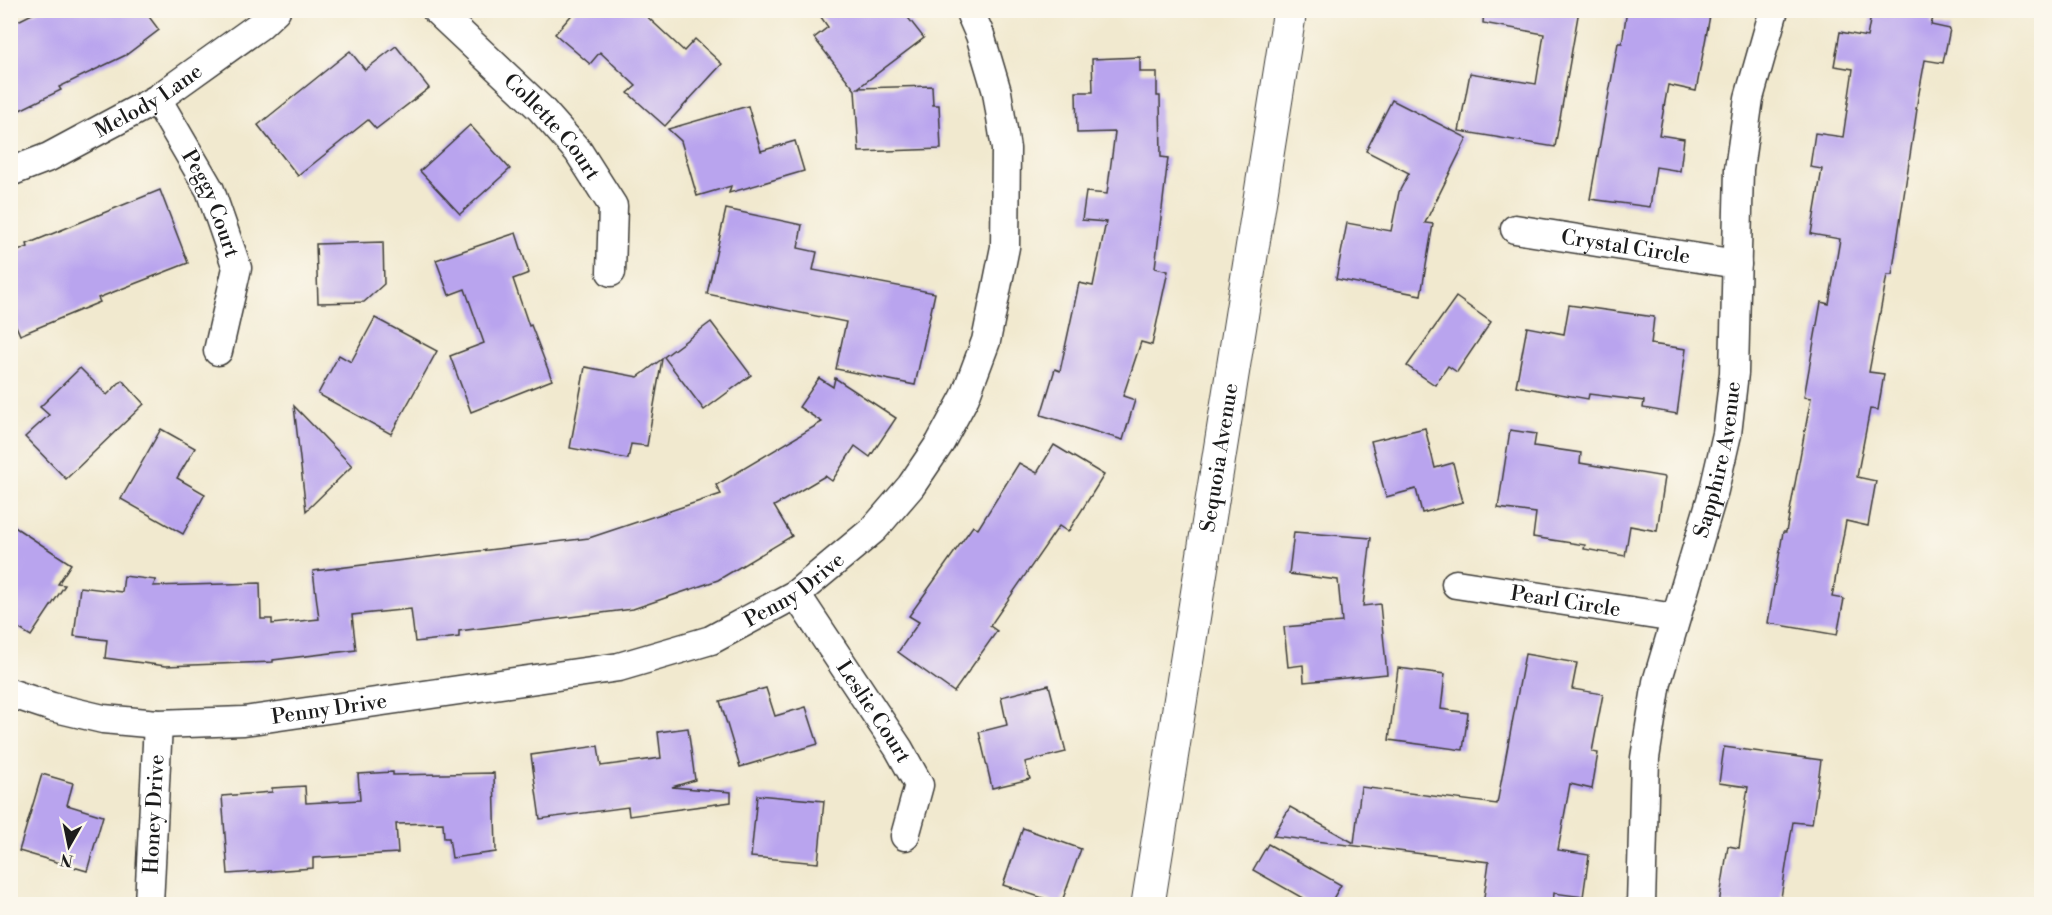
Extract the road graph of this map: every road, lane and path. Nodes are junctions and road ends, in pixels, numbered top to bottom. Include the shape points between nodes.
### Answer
1 (276, 10) edge
2 (436, 10) edge
3 (969, 10) edge
4 (1290, 10) edge
5 (1774, 10) edge
6 (157, 99) junction
7 (10, 172) edge
8 (1515, 229) dead end
9 (1737, 264) junction
10 (611, 272) dead end
11 (218, 351) dead end
12 (1456, 584) dead end
13 (796, 594) junction
14 (1675, 618) junction
15 (10, 693) edge
16 (158, 724) junction
17 (905, 836) dead end
18 (148, 904) edge
19 (1148, 904) edge
20 (1641, 904) edge

1 - 6 street, Melody Lane via 260,26
2 - 10 street, Collette Court via 540,108 578,151 613,206
3 - 13 street, Penny Drive via 997,92 1006,149 1005,247 986,341 965,397 911,486 874,529
4 - 19 street, Sequoia Avenue
5 - 9 street, Sapphire Avenue via 1749,98 1739,169
6 - 7 street, Melody Lane via 49,157
6 - 11 street, Peggy Court via 210,190 237,268
8 - 9 street, Crystal Circle
9 - 14 street, Sapphire Avenue via 1734,373 1727,434
12 - 14 street, Pearl Circle
13 - 16 street, Penny Drive via 711,640 619,667 244,721
13 - 17 street, Leslie Court via 919,785
14 - 20 street, Sapphire Avenue via 1657,682 1645,758
15 - 16 street via 103,718
16 - 18 street, Honey Drive

